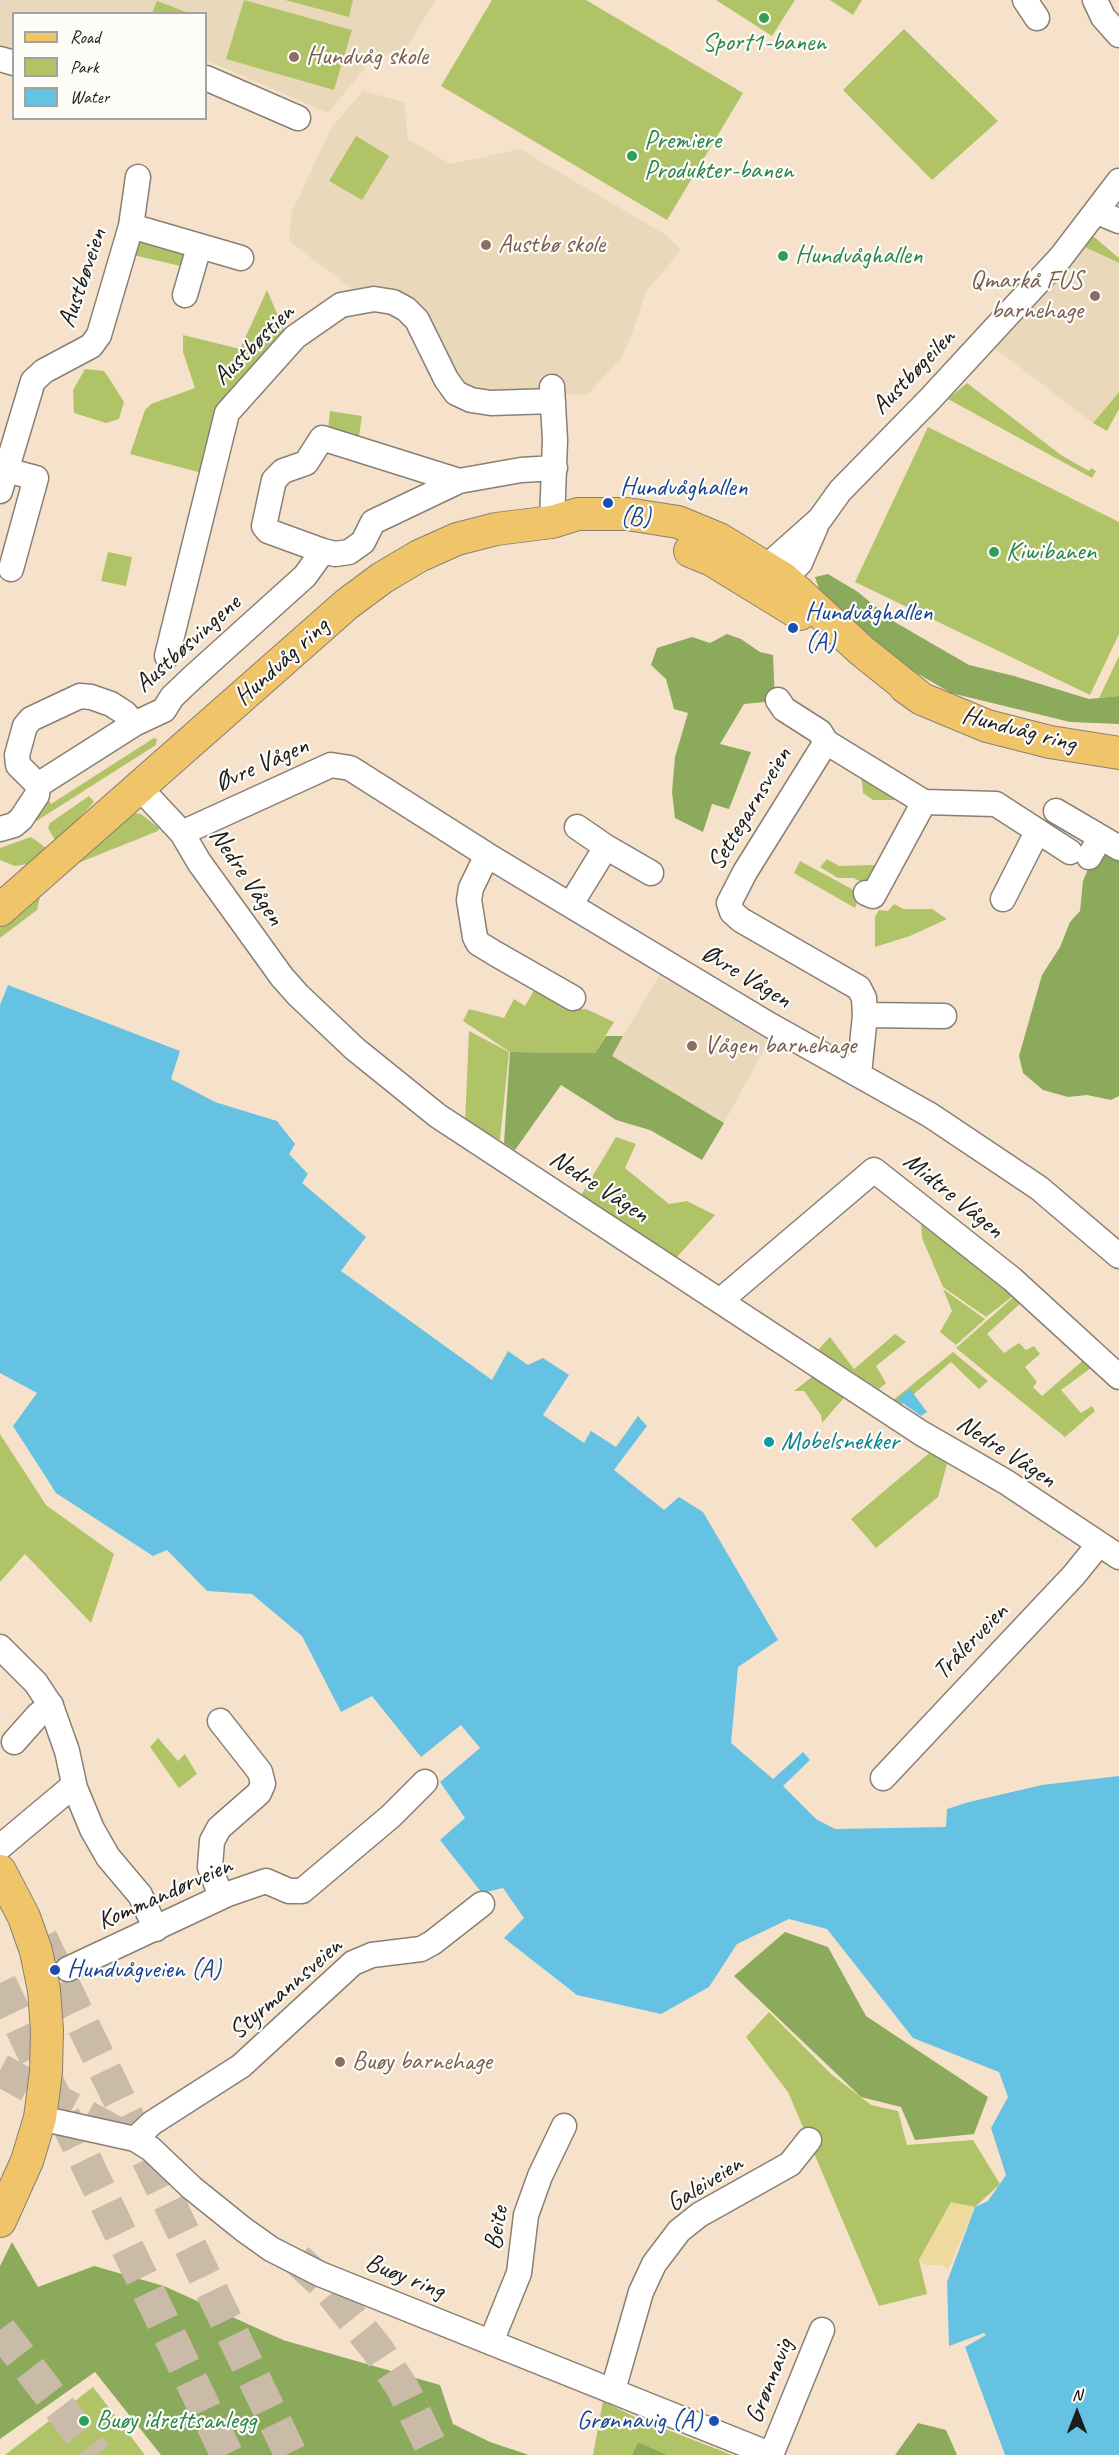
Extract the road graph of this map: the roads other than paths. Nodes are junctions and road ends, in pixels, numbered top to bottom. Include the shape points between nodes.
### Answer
1 (1095, 0) edge
2 (1119, 36) edge
3 (207, 78) edge
4 (298, 118) dead end
5 (138, 177) dead end
6 (1119, 182) edge
7 (1108, 216) edge
8 (131, 226) junction
9 (200, 247) junction
10 (242, 258) dead end
11 (185, 295) dead end
12 (555, 468) junction
13 (3, 480) edge
14 (459, 481) junction
15 (552, 522) junction
16 (323, 551) junction
17 (11, 569) dead end
18 (769, 578) junction
19 (167, 656) dead end
20 (778, 700) dead end
21 (134, 724) junction
22 (826, 742) junction
23 (1119, 753) edge
24 (38, 785) junction
25 (140, 788) junction
26 (924, 802) junction
27 (1056, 811) dead end
28 (578, 827) dead end
29 (0, 829) edge
30 (1036, 832) junction
31 (182, 833) junction
32 (606, 848) junction
33 (1095, 849) edge
34 (487, 855) junction
35 (48, 867) junction
36 (651, 873) dead end
37 (0, 888) edge
38 (866, 893) dead end
39 (1003, 899) dead end
40 (571, 904) junction
41 (0, 910) edge
42 (573, 998) dead end
43 (865, 1015) junction
44 (944, 1016) dead end
45 (860, 1074) junction
46 (1119, 1256) edge
47 (721, 1300) junction
48 (1119, 1377) edge
49 (1110, 1545) edge
50 (0, 1647) edge
51 (51, 1705) junction
52 (220, 1721) dead end
53 (14, 1742) dead end
54 (884, 1778) dead end
55 (425, 1782) dead end
56 (74, 1785) junction
57 (0, 1847) edge
58 (0, 1871) edge
59 (221, 1897) junction
60 (482, 1904) dead end
61 (156, 1929) junction
62 (68, 1969) dead end
63 (40, 2118) junction
64 (564, 2126) dead end
65 (135, 2139) junction
66 (808, 2140) dead end
67 (0, 2221) edge
68 (822, 2330) dead end
69 (491, 2342) junction
70 (613, 2390) junction
71 (772, 2455) edge

1 - 2 street
3 - 4 street
5 - 8 street, Austbøveien
6 - 7 street, Austbøgeilen
7 - 18 street, Austbøgeilen via 1061,257 840,491 820,519 800,563
8 - 9 street, Austbøveien
8 - 13 street, Austbøveien via 99,335 91,346 33,381
9 - 10 street, Austbøveien
9 - 11 street
12 - 14 street
12 - 15 street
12 - 19 street, Austbøstien via 552,394 491,403 471,400 456,393 417,320 406,309 374,299 341,306 280,352 227,413
13 - 17 street via 36,478
14 - 16 street via 367,515 363,542 356,549 342,554
14 - 16 street via 322,438 302,474 283,471 274,480 264,526 268,531
15 - 18 main road, Hundvåg ring via 625,531 674,543 712,561
15 - 25 main road, Hundvåg ring via 457,539 382,578 320,627
16 - 21 street, Austbøsvingene via 305,576 172,697 164,710
18 - 23 main road, Hundvåg ring via 818,626 922,699 987,726 1050,742
20 - 22 street, Settegarnsveien via 784,709 820,732
21 - 24 street, Austbøsvingene
21 - 24 street via 111,704 80,696 31,719 25,726 18,765
22 - 26 street, Settegarnsveien
22 - 43 street, Settegarnsveien via 729,903 741,920 859,988
24 - 29 street via 37,795 21,819
25 - 31 street, Nedre Vågen
25 - 35 main road, Hundvåg ring
26 - 30 street, Settegarnsveien via 996,804
26 - 38 street via 873,896
27 - 33 street
28 - 32 street
30 - 33 street, Settegarnsveien
30 - 39 street
31 - 34 street, Øvre Vågen via 298,779 340,765
31 - 47 street, Nedre Vågen via 282,977 347,1042 455,1129
32 - 36 street
32 - 40 street
34 - 40 street, Øvre Vågen
34 - 42 street via 469,900 478,943
35 - 37 main road, Hundvåg ring
35 - 41 main road, Hundvåg ring
40 - 45 street, Øvre Vågen via 768,1024
43 - 44 street
43 - 45 street, Settegarnsveien
45 - 46 street, Øvre Vågen via 1021,1175
47 - 48 street, Midtre Vågen via 873,1170 1012,1279
47 - 49 street, Nedre Vågen via 921,1433 1006,1482 1053,1516
49 - 54 street, Trålerveien via 1049,1602
50 - 51 street via 36,1683
51 - 53 street
51 - 56 street
52 - 59 street via 260,1772 263,1784 259,1793 219,1828 212,1841 210,1867
55 - 59 street, Kommandørveien via 302,1891 289,1891 266,1881
56 - 57 street
56 - 61 street via 101,1845 136,1889
58 - 63 main road via 31,1936 44,1990 47,2052
59 - 61 street, Kommandørveien
60 - 65 street, Styrmannsveien via 421,1949 372,1955 353,1963 241,2066 152,2123
61 - 62 street, Kommandørveien
63 - 65 street, Buøy ring
63 - 67 main road via 27,2161
64 - 69 street, Beite via 526,2215 519,2273
65 - 69 street, Buøy ring via 272,2249 320,2274
66 - 70 street, Galeiveien via 790,2164 699,2215 679,2231 654,2264 641,2292
68 - 71 street, Grønnavig
69 - 70 street, Buøy ring
70 - 71 street, Buøy ring

